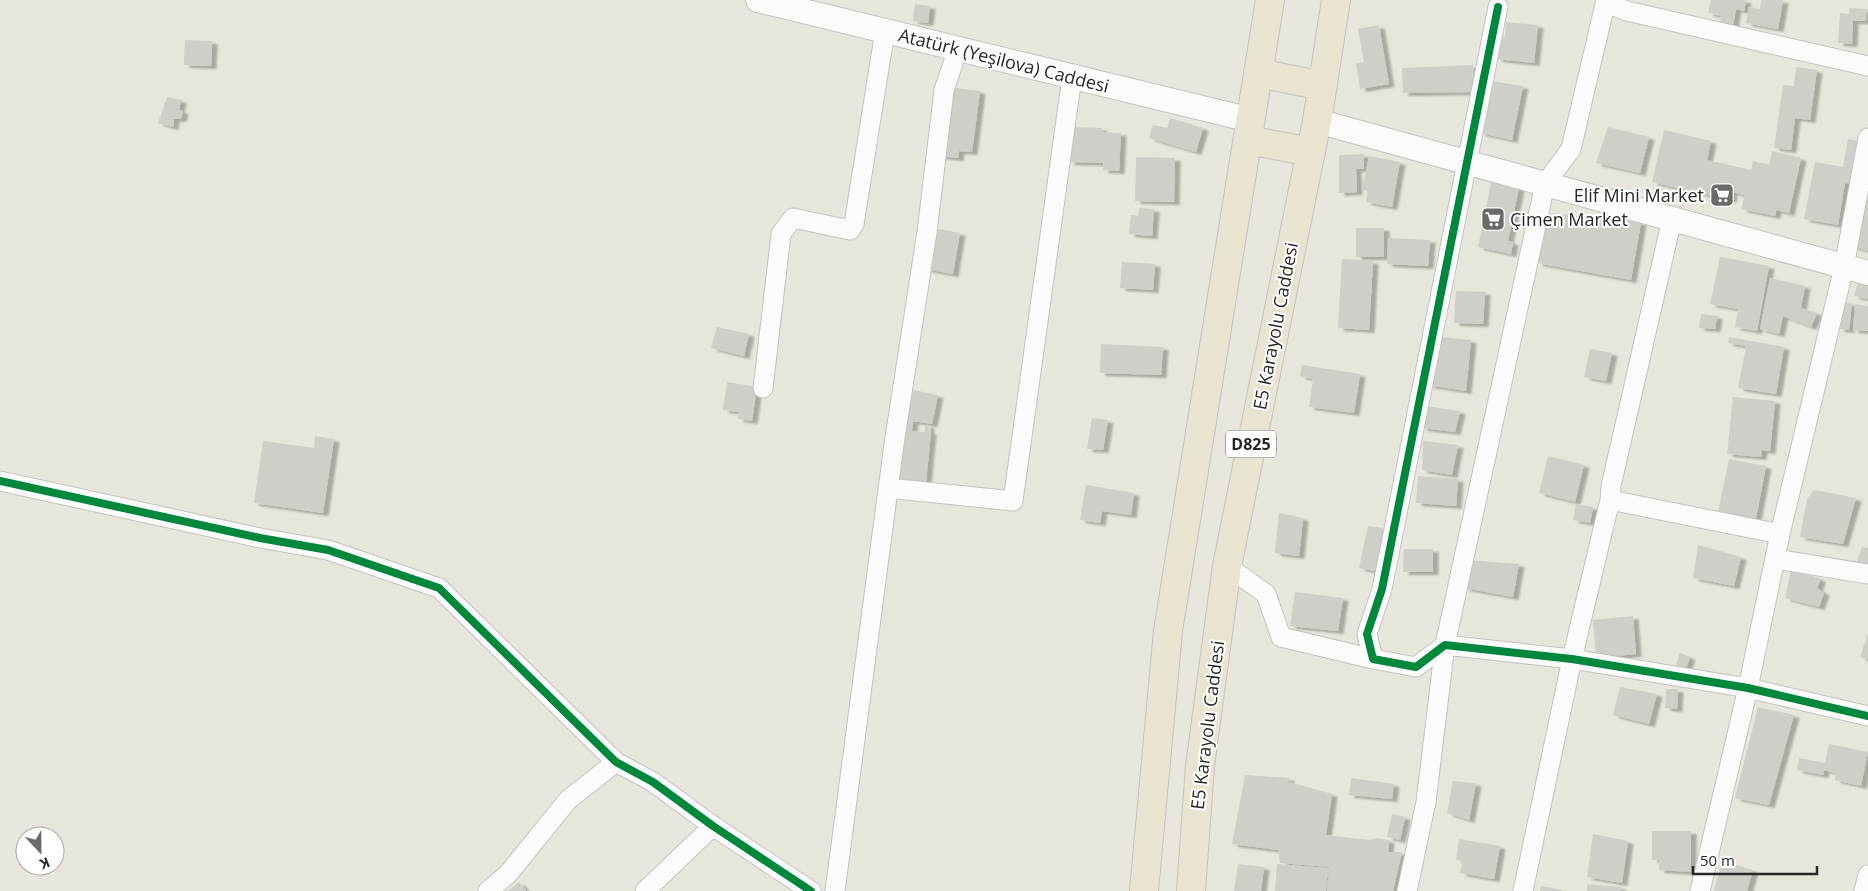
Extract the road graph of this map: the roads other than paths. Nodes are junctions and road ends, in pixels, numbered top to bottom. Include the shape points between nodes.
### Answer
1 (758, 0) edge
2 (1270, 0) edge
3 (1336, 0) edge
4 (1606, 2) edge
5 (1498, 7) dead end
6 (885, 31) junction
7 (958, 49) junction
8 (1868, 66) edge
9 (1258, 72) junction
10 (1072, 77) junction
11 (1322, 86) junction
12 (1317, 121) junction
13 (1249, 130) junction
14 (1868, 138) edge
15 (1311, 152) junction
16 (1467, 162) junction
17 (1545, 184) junction
18 (1672, 219) junction
19 (1844, 266) junction
20 (1868, 273) edge
21 (764, 388) dead end
22 (0, 481) edge
23 (888, 488) junction
24 (1610, 500) junction
25 (1780, 534) junction
26 (1775, 559) junction
27 (1227, 566) junction
28 (1868, 574) edge
29 (1445, 645) junction
30 (1373, 659) junction
31 (1572, 659) junction
32 (1748, 688) junction
33 (1868, 716) edge
34 (616, 762) junction
35 (713, 826) junction
36 (1868, 875) edge
37 (488, 891) edge
38 (645, 891) edge
39 (811, 891) edge
40 (835, 891) edge
41 (1144, 891) edge
42 (1192, 891) edge
43 (1406, 891) edge
44 (1523, 891) edge
45 (1700, 891) edge
46 (1864, 891) edge

1 - 6 street, Atatürk (Yeşilova) Caddesi
2 - 9 highway, D825
3 - 11 highway, E5 Karayolu Caddesi / D825
4 - 8 street via 1627,11
4 - 17 street via 1571,148
5 - 16 street
6 - 7 street, Atatürk (Yeşilova) Caddesi
6 - 21 street via 854,224 850,230 793,218 781,234
7 - 10 street, Atatürk (Yeşilova) Caddesi
7 - 23 street via 944,90 928,232
9 - 11 highway
9 - 13 highway, D825
10 - 13 street, Atatürk (Yeşilova) Caddesi
10 - 23 street via 1013,501
11 - 12 highway, E5 Karayolu Caddesi / D825
12 - 15 highway, E5 Karayolu Caddesi / D825
12 - 16 street
13 - 15 highway
13 - 41 highway, D825 via 1168,631
14 - 19 street
15 - 27 highway, E5 Karayolu Caddesi / D825
16 - 17 street
16 - 30 street via 1382,589 1367,634
17 - 18 street
17 - 29 street
18 - 19 street
18 - 24 street
19 - 20 street
19 - 25 street
22 - 34 street via 328,550 439,588
23 - 40 street
24 - 25 street
24 - 31 street
25 - 26 street
26 - 28 street
26 - 32 street
27 - 30 street via 1266,594 1281,637
27 - 42 highway, E5 Karayolu Caddesi / D825 via 1200,766
29 - 30 street via 1416,666
29 - 31 street
29 - 43 street via 1426,802
31 - 32 street
31 - 44 street
32 - 33 street
32 - 45 street
34 - 35 street via 653,782
34 - 37 street via 568,800 508,874
35 - 38 street
35 - 39 street
36 - 46 street

